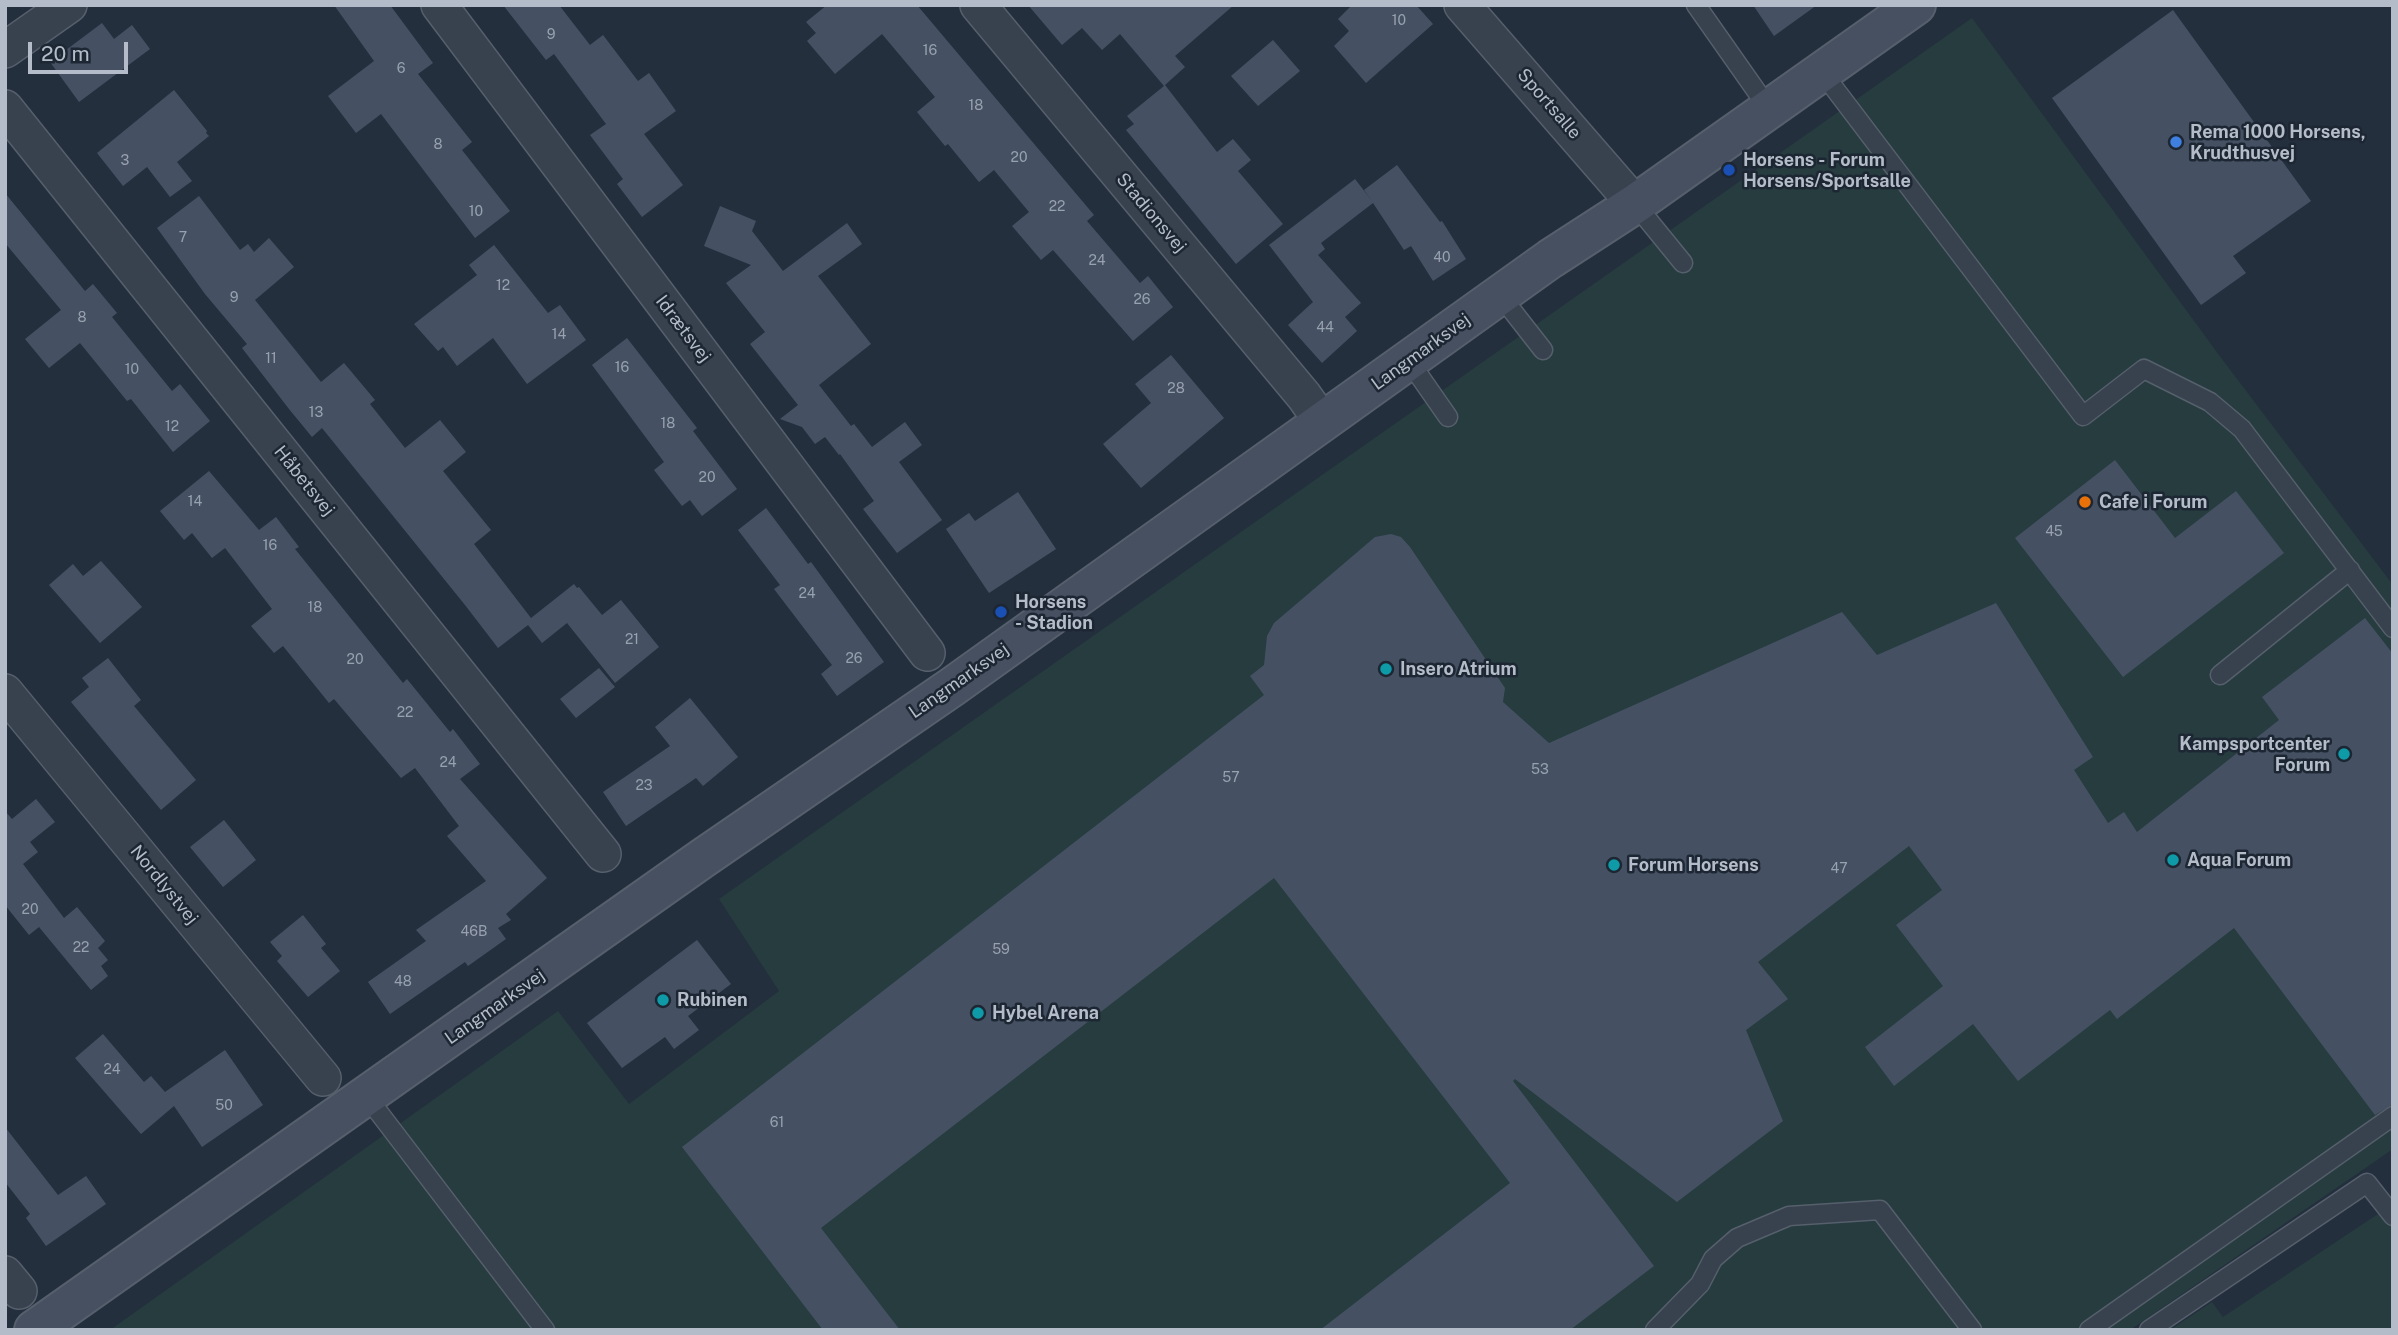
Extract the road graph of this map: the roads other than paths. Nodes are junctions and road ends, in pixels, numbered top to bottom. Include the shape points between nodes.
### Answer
1 (69, 5) edge
2 (439, 5) edge
3 (978, 5) edge
4 (1462, 5) edge
5 (1916, 5) edge
6 (1697, 6) edge
7 (5, 50) edge
8 (1822, 72) junction
9 (5, 108) edge
10 (1769, 109) junction
11 (1635, 204) junction
12 (1682, 263) dead end
13 (1500, 295) junction
14 (1543, 350) dead end
15 (1409, 361) junction
16 (1448, 417) dead end
17 (1323, 423) junction
18 (2350, 570) junction
19 (2393, 628) edge
20 (927, 653) dead end
21 (2220, 675) dead end
22 (5, 692) edge
23 (603, 855) dead end
24 (323, 1078) dead end
25 (367, 1097) junction
26 (2393, 1116) edge
27 (2393, 1216) edge
28 (34, 1330) edge
29 (545, 1330) edge
30 (1655, 1330) edge
31 (1972, 1330) edge
32 (2089, 1330) edge
33 (2149, 1330) edge

1 - 7 street
2 - 20 street, Idrætsvej
3 - 17 street, Stadionsvej
4 - 11 street, Sportsalle
5 - 8 main road, Langmarksvej
6 - 10 lane
8 - 10 main road, Langmarksvej
8 - 18 lane via 2083,415 2144,369 2210,402 2242,429
9 - 23 street, Håbetsvej
10 - 11 main road, Langmarksvej
11 - 12 lane
11 - 13 main road, Langmarksvej
13 - 14 lane
13 - 15 main road, Langmarksvej
15 - 16 lane
15 - 17 main road, Langmarksvej
17 - 25 main road, Langmarksvej
18 - 19 lane
18 - 21 lane
22 - 24 street, Nordlystvej
25 - 28 main road, Langmarksvej
25 - 29 lane
26 - 32 lane
27 - 33 lane via 2367,1183
30 - 31 lane via 1700,1284 1713,1259 1737,1238 1789,1216 1880,1210

